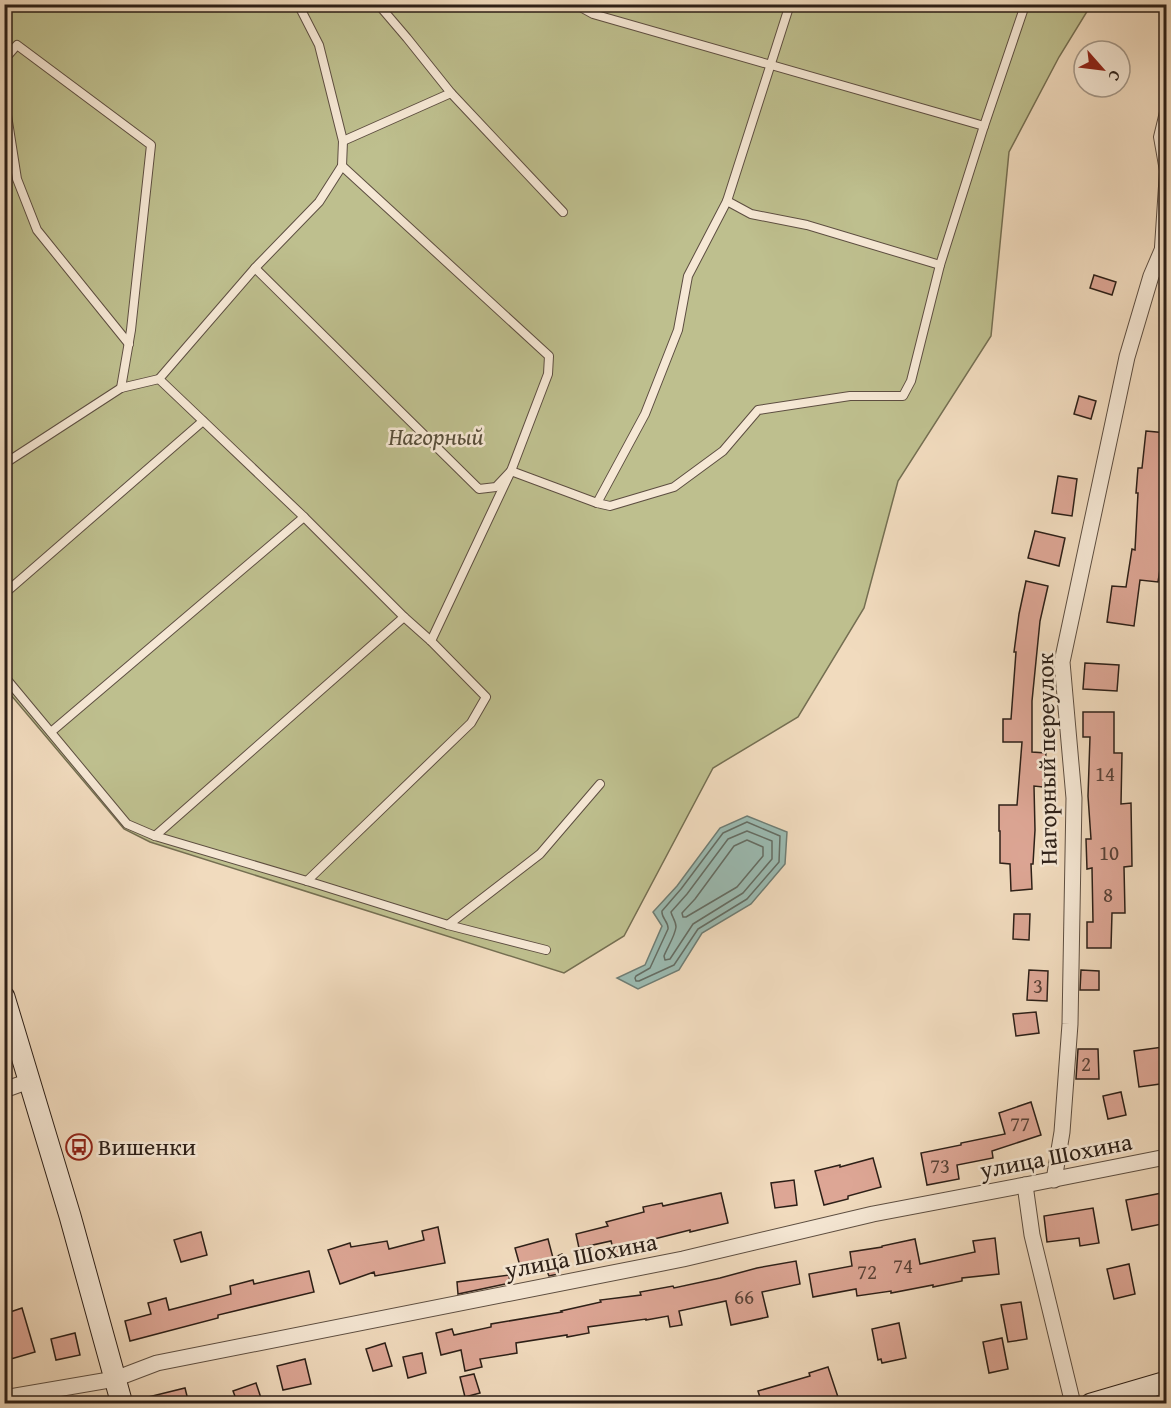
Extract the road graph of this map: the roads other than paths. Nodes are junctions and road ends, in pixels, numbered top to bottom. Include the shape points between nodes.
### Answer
1 (298, 4) edge
2 (378, 4) edge
3 (575, 4) edge
4 (790, 4) edge
5 (1021, 4) edge
6 (4, 60) edge
7 (771, 65) junction
8 (452, 93) junction
9 (4, 96) edge
10 (1167, 104) edge
11 (984, 126) junction
12 (343, 141) junction
13 (342, 166) junction
14 (727, 201) junction
15 (563, 212) dead end
16 (1163, 246) edge
17 (940, 265) junction
18 (255, 268) junction
19 (129, 344) junction
20 (159, 379) junction
21 (121, 388) junction
22 (203, 421) junction
23 (4, 464) edge
24 (510, 471) junction
25 (597, 503) junction
26 (304, 517) junction
27 (4, 594) edge
28 (404, 617) junction
29 (431, 641) junction
30 (4, 676) edge
31 (51, 732) junction
32 (600, 784) dead end
33 (155, 836) junction
34 (307, 881) junction
35 (448, 925) junction
36 (546, 950) dead end
37 (4, 997) edge
38 (29, 1081) junction
39 (4, 1090) edge
40 (1167, 1156) edge
41 (1054, 1180) junction
42 (1025, 1185) junction
43 (115, 1379) junction
44 (1167, 1382) edge
45 (4, 1398) edge
46 (122, 1404) edge
47 (1073, 1404) edge
48 (1091, 1404) edge

1 - 12 lane via 319,45
2 - 8 lane
3 - 7 lane via 593,14
4 - 7 lane
5 - 11 lane via 1023,11
6 - 19 lane via 18,45 151,145
7 - 11 lane
7 - 14 lane
8 - 12 lane
8 - 15 lane
9 - 19 lane via 17,179 37,230
10 - 16 lane via 1158,137 1164,171
11 - 17 lane
12 - 13 lane
13 - 18 lane via 319,202
13 - 24 lane via 549,356 548,374
14 - 17 lane via 751,214 807,225
14 - 25 lane via 688,276 678,330 645,414
16 - 41 street, Нагорный переулок via 1127,357 1062,662 1074,798 1070,1024 1062,1132
17 - 25 lane via 911,381 903,396 850,396 758,410 723,451 674,487 610,506
18 - 20 lane
18 - 24 lane via 479,489 496,487
19 - 21 lane
20 - 21 lane
20 - 22 lane
21 - 23 lane
22 - 26 lane
22 - 27 lane
24 - 25 lane
24 - 29 lane
26 - 28 lane
26 - 31 lane
28 - 29 lane
28 - 33 lane
29 - 34 lane via 486,697 471,723
30 - 31 lane
31 - 33 lane via 127,824
32 - 35 lane via 540,854
33 - 34 lane
34 - 35 lane
35 - 36 lane
37 - 38 main road
38 - 39 street
38 - 43 main road
40 - 41 street, улица Шохина
41 - 42 street, улица Шохина
42 - 43 street, улица Шохина via 873,1214 683,1259 157,1363
42 - 47 street via 1032,1235
43 - 45 street, улица Шохина
43 - 46 main road
44 - 48 main road

